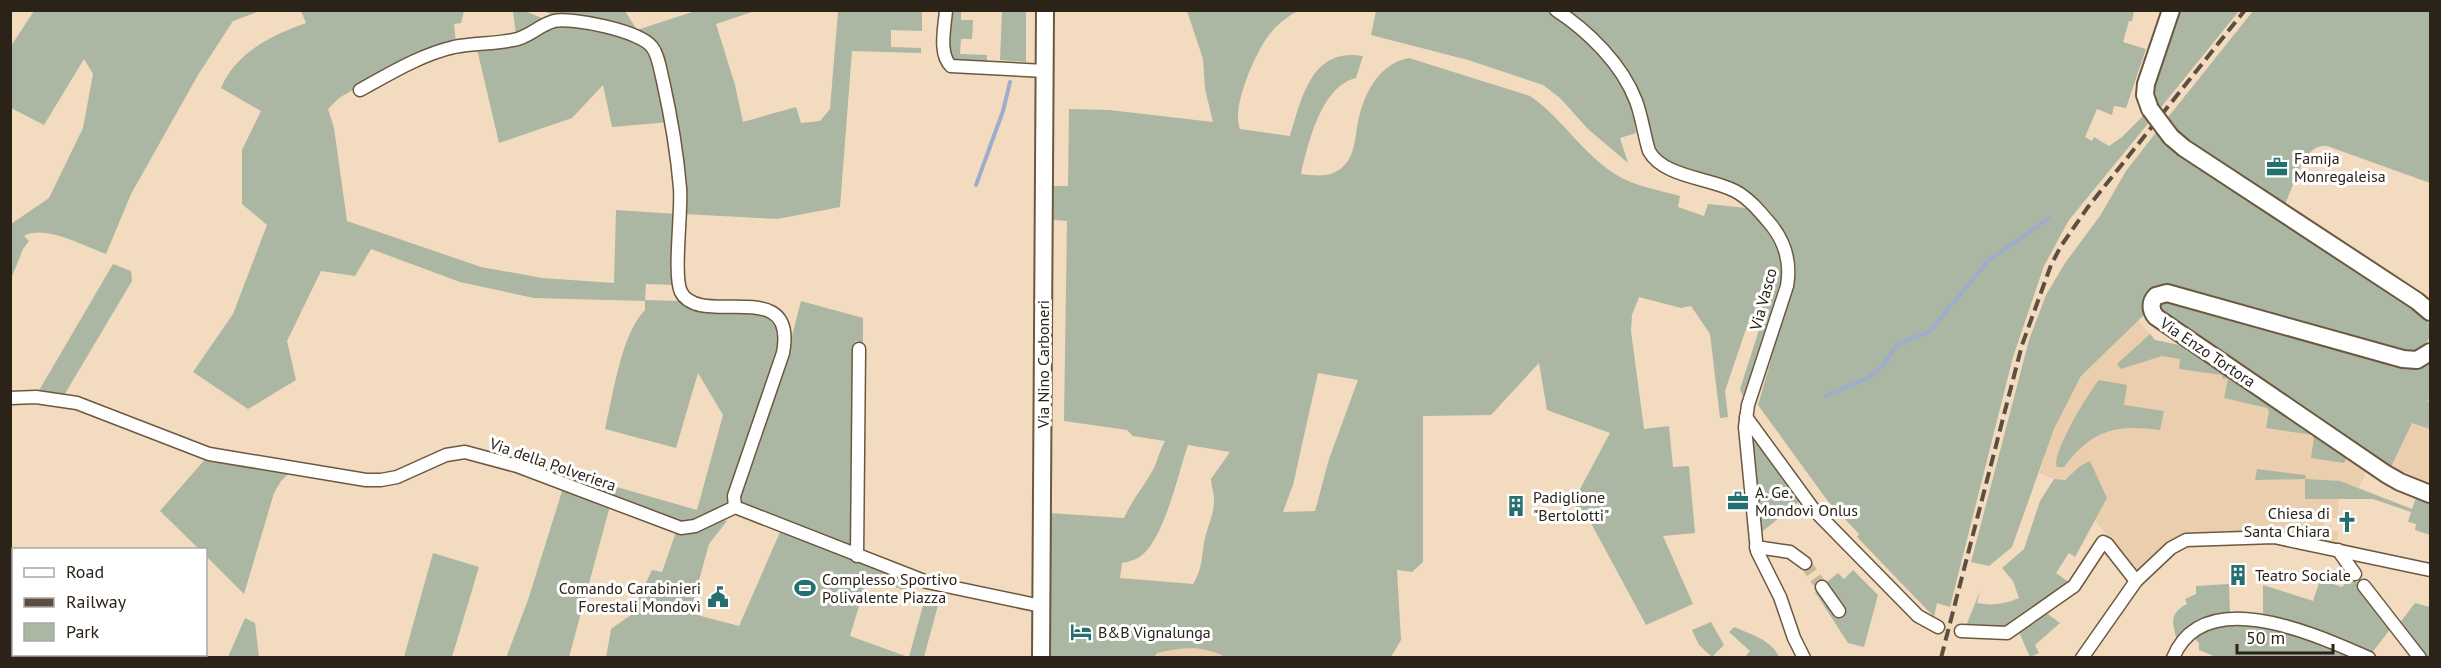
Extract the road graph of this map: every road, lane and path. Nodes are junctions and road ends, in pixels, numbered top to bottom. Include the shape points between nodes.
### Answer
1 (946, 10) edge
2 (1045, 10) edge
3 (1556, 10) edge
4 (2170, 10) edge
5 (1045, 71) junction
6 (360, 90) dead end
7 (2430, 312) edge
8 (859, 350) dead end
9 (2430, 352) edge
10 (10, 398) edge
11 (1746, 417) junction
12 (2430, 494) edge
13 (735, 507) junction
14 (1756, 547) junction
15 (2338, 550) junction
16 (857, 556) junction
17 (1805, 564) tunnel mouth
18 (2430, 570) edge
19 (2355, 574) dead end
20 (2136, 581) junction
21 (1822, 586) tunnel mouth
22 (2364, 586) dead end
23 (1041, 606) junction
24 (1839, 611) dead end
25 (1938, 627) dead end
26 (1961, 631) dead end
27 (1041, 657) edge
28 (1804, 657) edge
29 (2082, 657) edge
30 (2173, 657) edge
31 (2369, 657) edge
32 (2420, 657) edge

1 - 5 street via 944,55 951,66
2 - 5 street, Via Nino Carboneri
3 - 11 street, Via Vasco via 1606,54 1622,74 1637,103 1653,158 1669,169 1742,195 1761,212 1783,243 1789,262 1786,286
4 - 7 street, bridge via 2145,96 2171,137
5 - 23 street, Via Nino Carboneri
6 - 13 street via 429,54 517,39 556,21 630,32 651,46 659,63 674,130 681,190 680,290 694,303 767,310 777,319 784,335 783,353 734,496
8 - 16 street
9 - 12 street, Via Enzo Tortora via 2417,360 2403,359 2167,294 2156,296 2151,304 2156,317 2386,474
10 - 13 street, Via della Polveriera via 76,403 209,454 366,480 393,478 446,455 468,452 517,466 681,528 695,526
11 - 14 street, Via Vasco
11 - 25 street via 1814,510 1918,616
13 - 16 street
14 - 17 street via 1790,552
14 - 28 street, Via Vasco
15 - 18 street
15 - 19 street
15 - 20 street via 2263,536 2190,539 2171,548
16 - 23 street via 933,584
20 - 26 street via 2103,542 2074,586 2007,633
20 - 29 street
21 - 24 street
22 - 32 street
23 - 27 street, Via Nino Carboneri
30 - 31 street via 2181,642 2195,630 2237,618 2296,629

